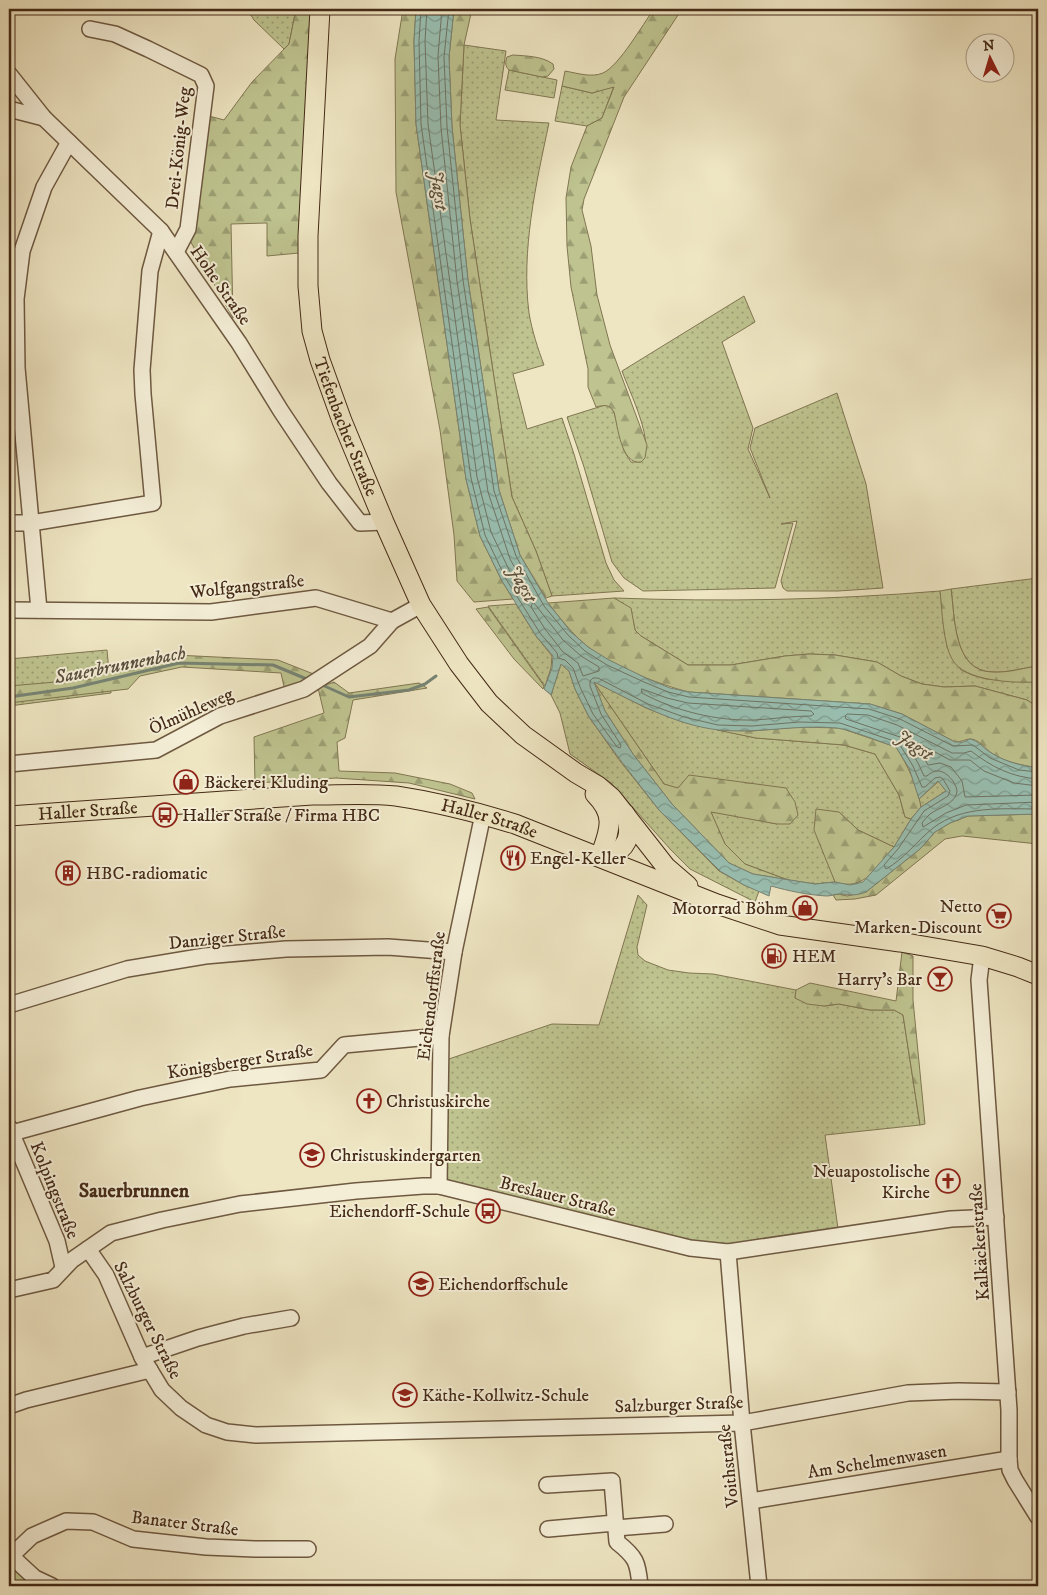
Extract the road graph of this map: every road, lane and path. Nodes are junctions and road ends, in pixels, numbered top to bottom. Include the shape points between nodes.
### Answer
1 (320, 9) edge
2 (90, 29) dead end
3 (9, 74) edge
4 (9, 109) edge
5 (44, 118) junction
6 (68, 142) junction
7 (161, 231) junction
8 (176, 252) junction
9 (13, 368) edge
10 (384, 522) junction
11 (9, 523) edge
12 (31, 523) junction
13 (421, 605) junction
14 (9, 610) edge
15 (39, 610) junction
16 (392, 621) junction
17 (9, 764) edge
18 (576, 772) junction
19 (624, 813) junction
20 (483, 814) junction
21 (9, 816) edge
22 (603, 858) junction
23 (703, 898) junction
24 (454, 952) junction
25 (982, 956) junction
26 (1038, 975) edge
27 (9, 1005) edge
28 (441, 1036) junction
29 (10, 1130) edge
30 (439, 1186) junction
31 (996, 1217) junction
32 (88, 1249) junction
33 (728, 1252) junction
34 (63, 1267) junction
35 (9, 1290) edge
36 (291, 1318) dead end
37 (146, 1364) junction
38 (1008, 1392) junction
39 (9, 1406) edge
40 (742, 1422) junction
41 (1009, 1459) junction
42 (547, 1485) dead end
43 (751, 1500) junction
44 (1038, 1517) edge
45 (665, 1524) dead end
46 (616, 1526) junction
47 (548, 1529) dead end
48 (308, 1549) dead end
49 (10, 1555) edge
50 (52, 1586) edge
51 (640, 1586) edge
52 (759, 1586) edge

1 - 10 main road, Tiefenbacher Straße via 308,236 312,331 342,420
2 - 8 street, Drei-König-Weg via 115,34 201,75 206,86 188,229
3 - 5 street, Hohe Straße
4 - 5 street
5 - 6 street, Hohe Straße
6 - 7 street, Hohe Straße
6 - 9 street via 44,187 22,251
7 - 8 street, Hohe Straße
7 - 12 street via 150,271 142,370 153,503
8 - 10 street, Hohe Straße via 239,343 328,483 360,523
9 - 12 street
10 - 13 main road, Tiefenbacher Straße
11 - 12 street
12 - 15 street
13 - 16 street
13 - 18 main road, Tiefenbacher Straße via 489,703 523,734
14 - 15 street, Wolfgangstraße
15 - 16 street, Wolfgangstraße via 211,612 316,598
16 - 17 street, Ölmühleweg via 370,646 304,689 220,716 156,750
18 - 19 main road, Tiefenbacher Straße via 598,786
18 - 22 main road, Tiefenbacher Straße via 608,811 609,830
19 - 22 main road via 628,822 628,838 622,849
19 - 23 main road, Tiefenbacher Straße via 666,867
20 - 21 main road, Haller Straße via 395,796 312,795
20 - 22 main road, Haller Straße
20 - 24 street, Eichendorffstraße
22 - 23 main road, Haller Straße
23 - 25 main road, Haller Straße via 780,925
24 - 27 street, Danziger Straße via 388,947 286,949 205,956 127,969
24 - 28 street, Eichendorffstraße
25 - 26 main road, Haller Straße
25 - 31 street, Kalkäckerstraße via 979,980
28 - 29 street, Königsberger Straße via 344,1045 321,1070 230,1079
28 - 30 street, Eichendorffstraße
29 - 34 street, Kolpingstraße via 57,1241
30 - 32 street, Breslauer Straße via 240,1204 111,1233
30 - 33 street, Breslauer Straße via 690,1248
31 - 33 street, Breslauer Straße via 951,1219
31 - 38 street, Kalkäckerstraße
32 - 34 street, Breslauer Straße
32 - 37 street, Salzburger Straße via 106,1274
33 - 40 street, Voithstraße
34 - 35 street, Breslauer Straße via 53,1280
36 - 37 street via 198,1338
37 - 39 street
37 - 40 street, Salzburger Straße via 162,1390 206,1425 226,1432 256,1435
38 - 40 street, Salzburger Straße via 908,1393
38 - 41 street, Kalkäckerstraße
40 - 43 street, Voithstraße
41 - 43 street, Am Schelmenwasen
41 - 44 street, Kalkäckerstraße via 1015,1480
42 - 46 street via 612,1481
43 - 52 street, Voithstraße
45 - 46 street
46 - 47 street
46 - 51 street via 617,1542 630,1552 638,1566
48 - 49 street, Banater Straße via 215,1547 133,1540 93,1522 66,1521 32,1536
49 - 50 street via 35,1578

